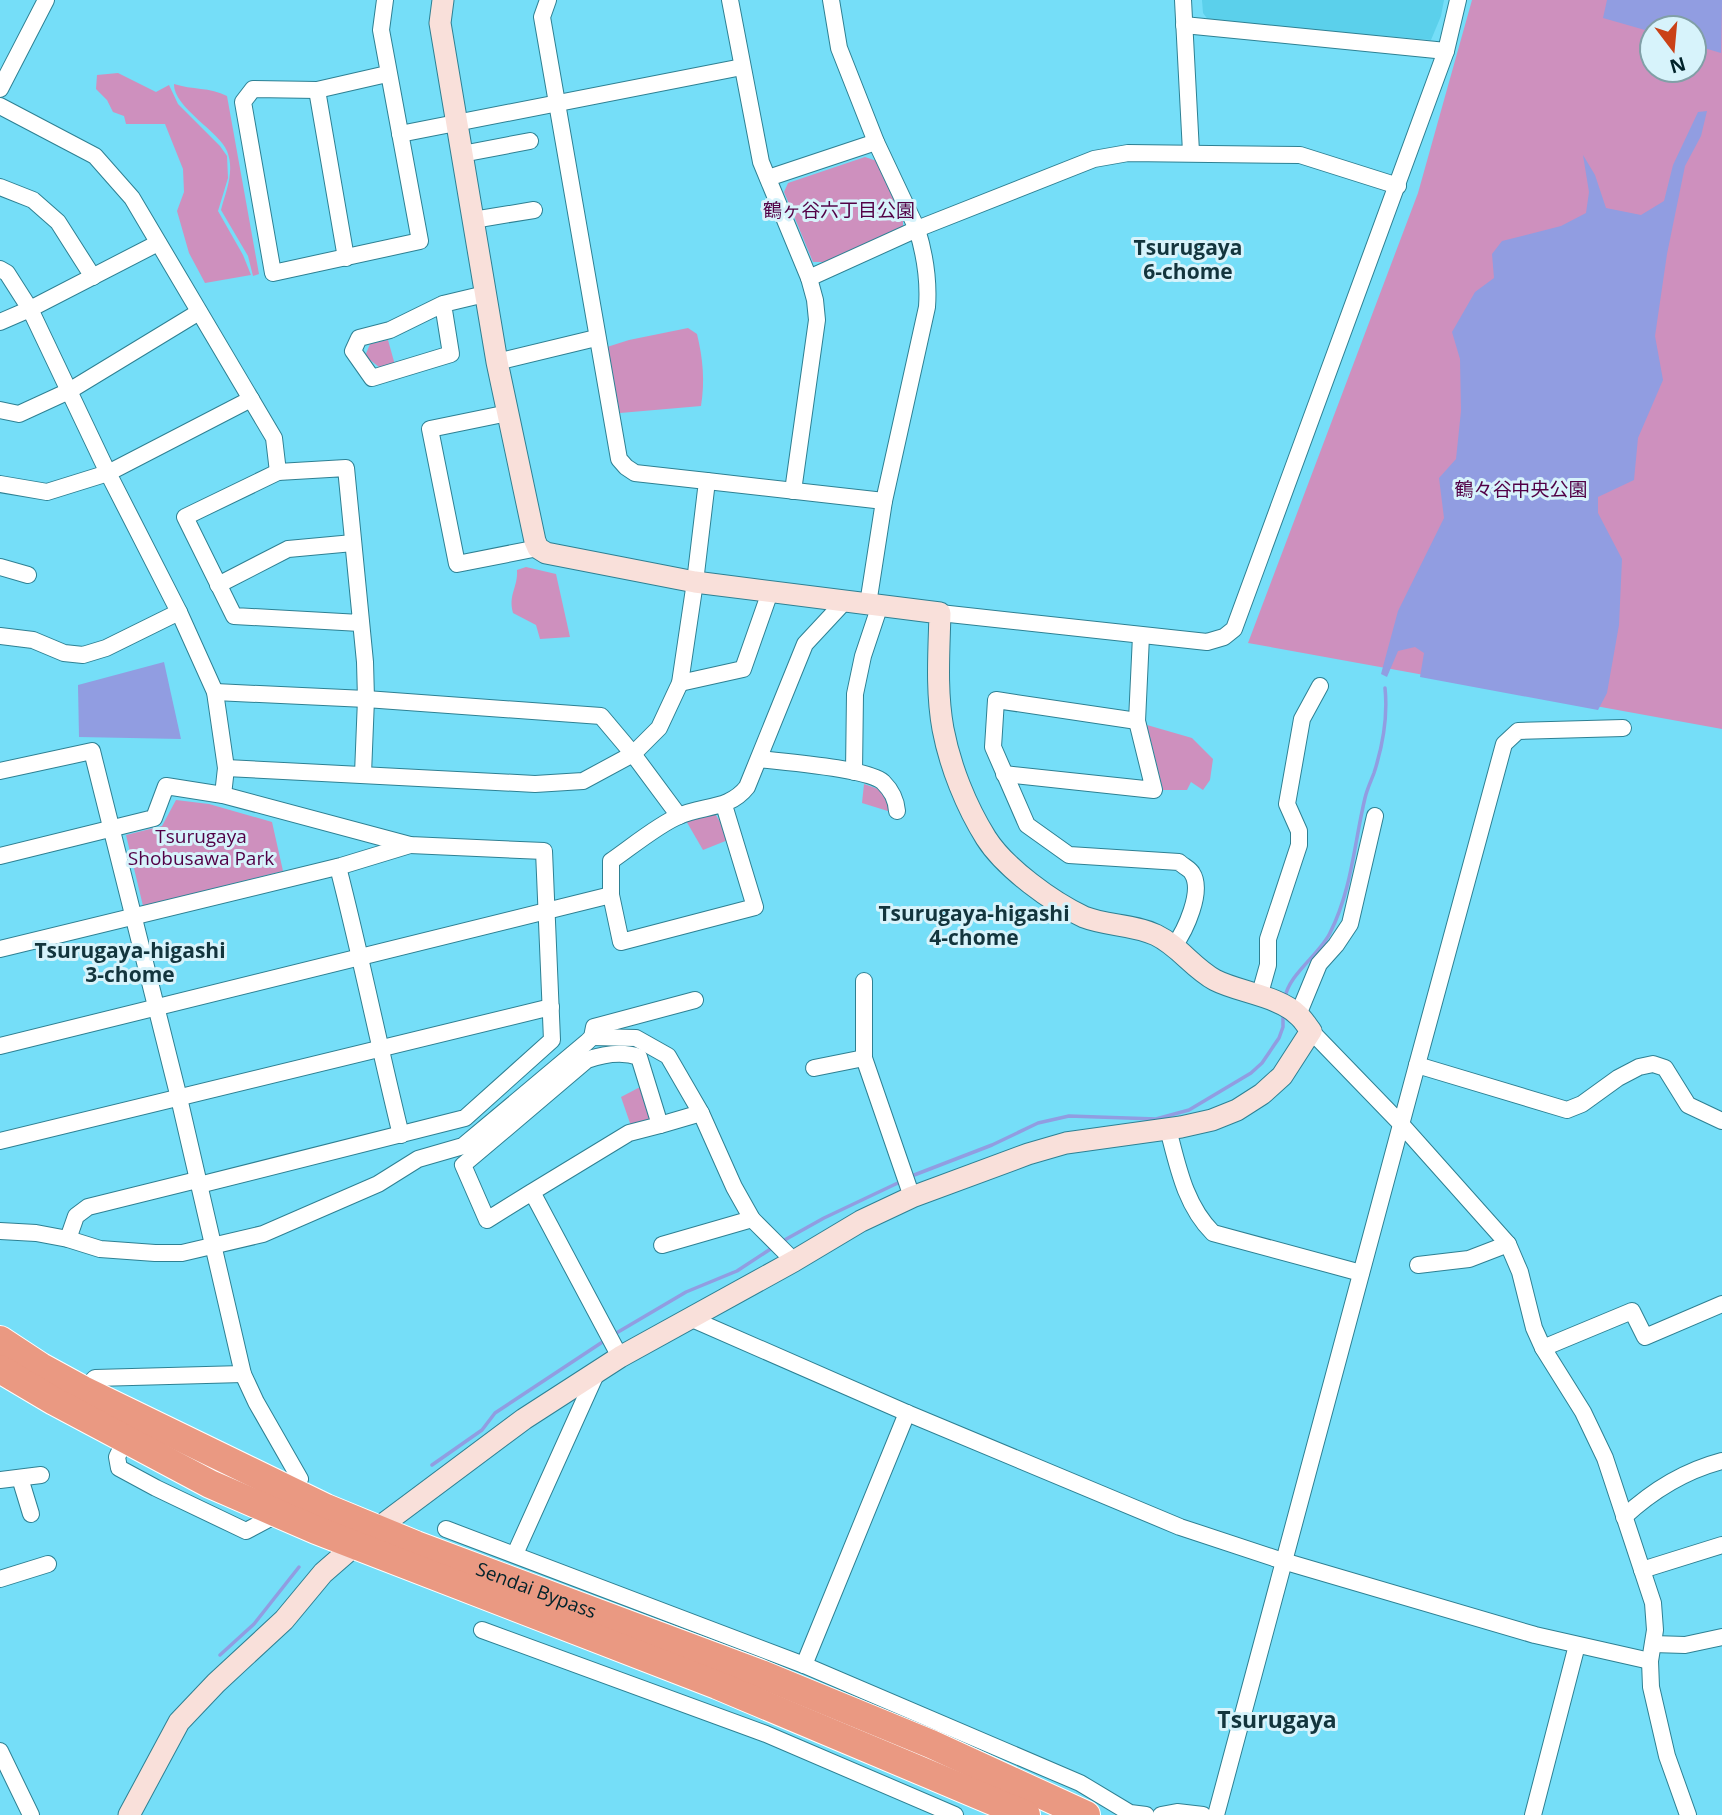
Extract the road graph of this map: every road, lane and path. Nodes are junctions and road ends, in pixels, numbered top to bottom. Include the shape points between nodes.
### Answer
1 (46, 0) edge
2 (385, 0) edge
3 (443, 0) edge
4 (548, 0) edge
5 (730, 0) edge
6 (831, 0) edge
7 (1183, 0) edge
8 (1458, 0) edge
9 (1184, 26) junction
10 (1446, 51) junction
11 (742, 67) junction
12 (387, 74) junction
13 (0, 89) edge
14 (317, 90) junction
15 (556, 103) junction
16 (0, 106) edge
17 (457, 122) junction
18 (400, 134) junction
19 (876, 142) junction
20 (521, 148) dead end
21 (1191, 152) junction
22 (462, 154) junction
23 (768, 178) junction
24 (1398, 186) junction
25 (0, 187) edge
26 (530, 215) dead end
27 (473, 220) junction
28 (917, 229) junction
29 (158, 243) junction
30 (346, 258) junction
31 (0, 269) edge
32 (93, 277) junction
33 (809, 278) junction
34 (485, 294) junction
35 (443, 304) junction
36 (30, 309) junction
37 (199, 312) junction
38 (0, 322) edge
39 (596, 338) junction
40 (497, 362) junction
41 (69, 391) junction
42 (251, 399) junction
43 (0, 411) edge
44 (508, 413) junction
45 (107, 472) junction
46 (278, 472) junction
47 (707, 481) junction
48 (0, 484) edge
49 (793, 491) junction
50 (884, 501) junction
51 (353, 543) junction
52 (538, 548) junction
53 (0, 567) edge
54 (28, 575) dead end
55 (695, 582) junction
56 (218, 585) junction
57 (771, 592) junction
58 (845, 601) junction
59 (874, 605) junction
60 (179, 612) junction
61 (940, 612) junction
62 (360, 623) junction
63 (0, 636) edge
64 (1141, 636) junction
65 (680, 683) junction
66 (1320, 686) dead end
67 (215, 692) junction
68 (366, 699) junction
69 (1136, 721) junction
70 (1623, 728) dead end
71 (633, 754) junction
72 (759, 759) junction
73 (226, 768) junction
74 (0, 771) edge
75 (854, 772) junction
76 (363, 774) junction
77 (1004, 774) junction
78 (223, 795) junction
79 (724, 804) junction
80 (897, 811) dead end
81 (679, 816) junction
82 (1376, 816) dead end
83 (111, 829) junction
84 (410, 845) junction
85 (0, 856) edge
86 (338, 867) junction
87 (611, 895) junction
88 (547, 912) junction
89 (133, 917) junction
90 (1174, 946) junction
91 (0, 949) edge
92 (361, 957) junction
93 (864, 981) dead end
94 (695, 1000) dead end
95 (156, 1007) junction
96 (551, 1007) junction
97 (1287, 1011) junction
98 (592, 1037) junction
99 (0, 1046) edge
100 (380, 1049) junction
101 (864, 1058) junction
102 (1417, 1065) junction
103 (814, 1068) dead end
104 (179, 1098) junction
105 (701, 1113) junction
106 (1722, 1121) edge
107 (1401, 1124) junction
108 (660, 1125) junction
109 (1168, 1129) junction
110 (401, 1135) junction
111 (0, 1141) edge
112 (198, 1183) junction
113 (909, 1186) junction
114 (532, 1192) junction
115 (752, 1219) junction
116 (0, 1231) edge
117 (68, 1239) junction
118 (1508, 1244) junction
119 (662, 1245) dead end
120 (213, 1246) junction
121 (783, 1250) junction
122 (1418, 1265) dead end
123 (1361, 1273) junction
124 (1722, 1304) edge
125 (692, 1319) junction
126 (0, 1340) edge
127 (613, 1344) junction
128 (1543, 1348) junction
129 (0, 1368) edge
130 (597, 1372) junction
131 (243, 1374) junction
132 (83, 1390) junction
133 (907, 1413) junction
134 (1722, 1461) edge
135 (41, 1475) dead end
136 (20, 1478) junction
137 (0, 1480) edge
138 (286, 1503) junction
139 (31, 1514) dead end
140 (1624, 1517) junction
141 (377, 1528) junction
142 (446, 1529) dead end
143 (1722, 1545) edge
144 (354, 1546) junction
145 (515, 1554) junction
146 (1283, 1561) junction
147 (40, 1563) dead end
148 (1642, 1570) junction
149 (0, 1579) edge
150 (482, 1630) dead end
151 (1722, 1637) edge
152 (1653, 1644) junction
153 (719, 1645) junction
154 (1577, 1645) junction
155 (1650, 1661) junction
156 (804, 1665) junction
157 (0, 1751) edge
158 (31, 1815) edge
159 (129, 1815) edge
160 (955, 1815) edge
161 (1026, 1815) edge
162 (1086, 1815) edge
163 (1146, 1815) edge
164 (1161, 1815) edge
165 (1203, 1815) edge
166 (1216, 1815) edge
167 (1533, 1815) edge
168 (1688, 1815) edge

1 - 13 street
2 - 12 street via 380,30
3 - 17 street via 440,23
4 - 15 street via 542,18
5 - 11 street
6 - 19 street via 839,48
7 - 9 street
8 - 10 street
9 - 10 street
9 - 21 street
10 - 24 street
11 - 15 street
11 - 23 street
12 - 14 street
12 - 18 street
14 - 30 street
14 - 30 street via 253,89 243,102 245,115 273,273
15 - 17 street
15 - 39 street
16 - 29 street via 95,156 132,198
17 - 18 street
17 - 22 street
18 - 30 street via 421,241
19 - 23 street
19 - 28 street
20 - 22 street
21 - 24 street via 1300,155
21 - 28 street via 1128,153 1094,159
22 - 27 street
23 - 33 street
24 - 64 street via 1234,629 1207,642
25 - 32 street via 33,200 58,222
26 - 27 street
27 - 34 street
28 - 33 street
28 - 50 street via 925,255 927,307
29 - 32 street
29 - 37 street
31 - 36 street
32 - 36 street
33 - 49 street via 817,320
34 - 35 street
34 - 40 street
35 - 35 street via 390,330 359,338 353,351 372,378 451,354
36 - 38 street
36 - 41 street
37 - 41 street
37 - 42 street
39 - 40 street
39 - 47 street via 619,459 635,473
40 - 44 street
41 - 43 street via 19,414
41 - 45 street
42 - 45 street
42 - 46 street via 274,438
44 - 52 street
44 - 52 street via 430,429 457,564
45 - 48 street via 47,492
45 - 60 street
46 - 51 street via 346,468
46 - 56 street via 185,517
47 - 49 street
47 - 55 street
49 - 50 street
50 - 59 street
51 - 56 street via 288,549
51 - 62 street
52 - 55 street
53 - 54 street
55 - 57 street
55 - 65 street
56 - 62 street via 234,615
57 - 58 street
57 - 65 street via 743,669
58 - 59 street
58 - 72 street via 805,644
59 - 61 street
59 - 75 street via 855,694
60 - 63 street via 83,655
60 - 67 street
61 - 64 street
61 - 90 street via 939,690 944,730 969,808 987,840 1054,901 1087,918 1157,935
62 - 68 street
64 - 69 street
65 - 71 street via 659,727
66 - 97 street via 1302,719 1287,804 1299,831 1299,845 1268,939 1268,965
67 - 68 street
67 - 73 street
68 - 71 street via 601,716
68 - 76 street
69 - 77 street via 996,700 993,747
69 - 77 street via 1154,790
70 - 102 street via 1518,731 1504,744
71 - 76 street via 583,781 534,785
71 - 81 street
72 - 75 street
72 - 79 street via 747,786
73 - 76 street
73 - 78 street
74 - 83 street via 92,751
75 - 80 street via 882,781 896,799
77 - 90 street via 1027,825 1069,855 1180,862 1193,874 1197,892
78 - 83 street via 166,786 154,818
78 - 84 street
79 - 81 street
79 - 87 street via 755,907 621,942
81 - 87 street via 611,860
82 - 97 street via 1350,924
83 - 85 street
83 - 89 street
84 - 86 street
84 - 88 street via 544,851
86 - 89 street
86 - 92 street
87 - 88 street
88 - 92 street
88 - 96 street
89 - 91 street
89 - 95 street
90 - 97 street via 1199,971
92 - 95 street
92 - 100 street
93 - 101 street
94 - 98 street via 594,1027
95 - 99 street
95 - 104 street
96 - 100 street
96 - 110 street via 552,1041 465,1118
97 - 107 street
97 - 109 street via 1282,1076 1237,1110
98 - 105 street via 636,1038 668,1056
98 - 120 street via 463,1146 418,1159 378,1184 263,1234
100 - 104 street
100 - 110 street
101 - 103 street
101 - 113 street
102 - 106 street via 1567,1110 1618,1078 1653,1063 1665,1068 1688,1105
102 - 107 street
104 - 111 street
104 - 112 street
105 - 108 street
105 - 115 street
107 - 118 street
107 - 123 street
108 - 114 street via 629,1133
108 - 114 street via 639,1057 629,1053 587,1060 463,1165 487,1220
109 - 113 street via 1066,1143
109 - 123 street via 1187,1198 1213,1233
110 - 112 street
112 - 117 street via 88,1207 76,1216
112 - 120 street
113 - 121 street via 861,1221
114 - 127 street
115 - 119 street via 690,1244
115 - 121 street
116 - 117 street
117 - 120 street via 100,1249 155,1254
118 - 122 street via 1469,1259
118 - 128 street
120 - 131 street
121 - 125 street
123 - 146 street
124 - 128 street via 1645,1337 1632,1311
125 - 127 street
125 - 133 street
126 - 132 highway, Sendai Bypass
127 - 130 street
128 - 140 street via 1583,1412 1605,1458
129 - 138 highway, Sendai Bypass via 210,1484
130 - 141 street via 524,1419
130 - 145 street
131 - 132 street via 95,1378
131 - 138 street via 300,1479
132 - 138 highway, Sendai Bypass
133 - 146 street via 1180,1527
133 - 156 street
134 - 140 street via 1695,1468 1650,1494
135 - 136 street
136 - 137 street
136 - 139 street
138 - 141 highway, Sendai Bypass
138 - 144 highway, Sendai Bypass
140 - 148 street
141 - 144 street
141 - 153 highway, Sendai Bypass
142 - 145 street
143 - 148 street
144 - 159 street via 179,1722
144 - 161 highway, Sendai Bypass via 717,1685
145 - 153 street
146 - 154 street
146 - 166 street
147 - 149 street
148 - 152 street via 1653,1603
150 - 160 street via 766,1734
151 - 152 street via 1685,1645
152 - 155 street
153 - 156 street
153 - 162 highway, Sendai Bypass
154 - 155 street
154 - 167 street
155 - 168 street via 1651,1687 1667,1756
156 - 163 street via 1080,1783 1130,1813
157 - 158 street
164 - 165 street

